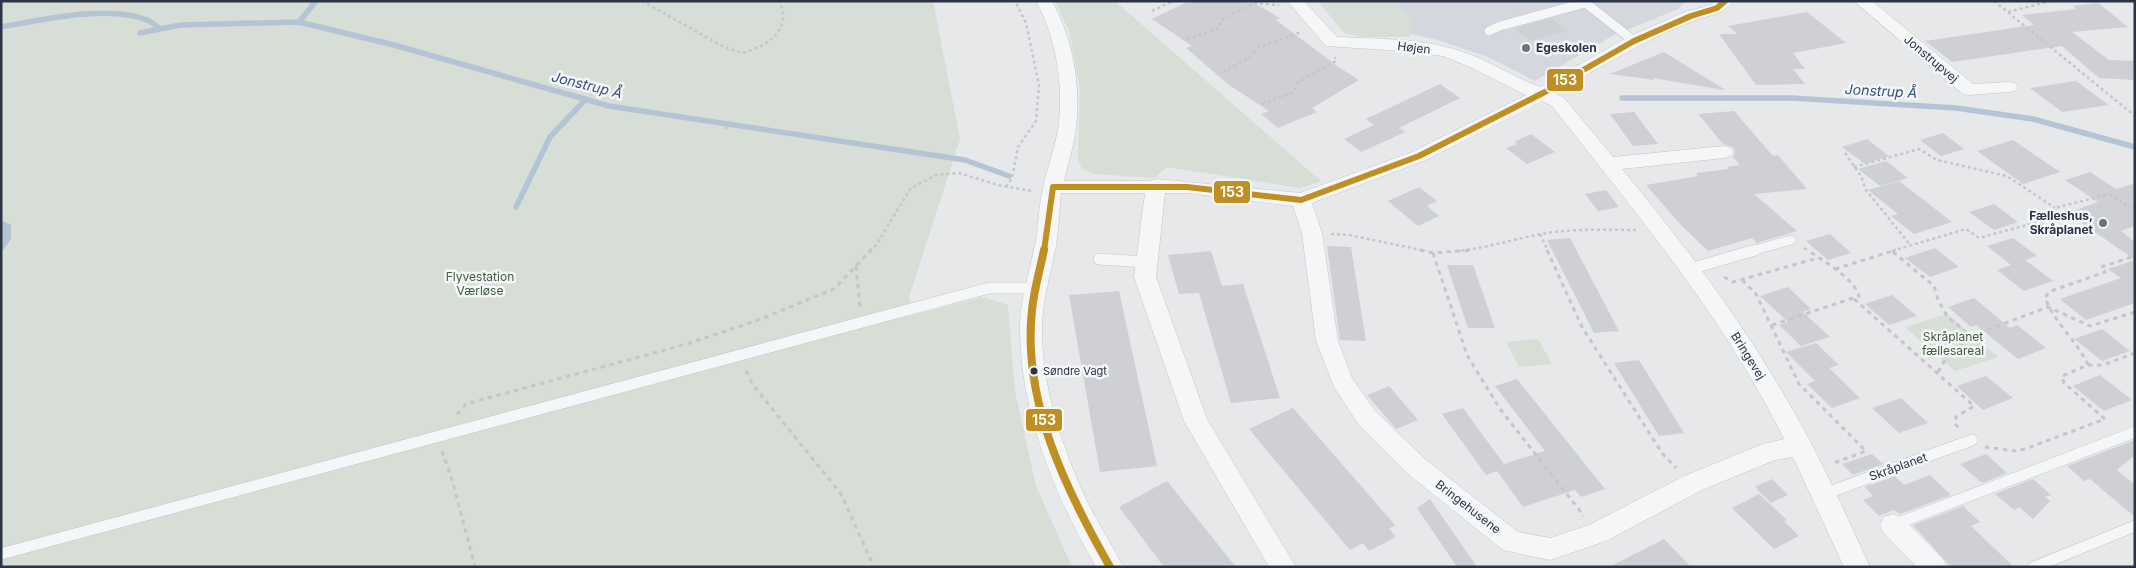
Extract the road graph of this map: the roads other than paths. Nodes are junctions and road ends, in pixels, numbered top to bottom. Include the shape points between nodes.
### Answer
1 (1044, 1) edge
2 (1706, 1) edge
3 (1725, 1) edge
4 (1862, 1) edge
5 (1584, 2) edge
6 (1297, 4) edge
7 (1691, 16) junction
8 (1489, 31) dead end
9 (1634, 41) junction
10 (2010, 87) dead end
11 (1543, 94) junction
12 (1724, 152) dead end
13 (1609, 164) junction
14 (1157, 186) junction
15 (1044, 189) junction
16 (1301, 200) junction
17 (1791, 240) road end
18 (1099, 259) dead end
19 (1146, 262) junction
20 (1699, 267) junction
21 (1034, 288) junction
22 (2135, 432) edge
23 (1972, 440) road end
24 (1799, 446) junction
25 (1824, 494) junction
26 (1893, 525) joint
27 (2135, 526) edge
28 (1, 554) edge
29 (1110, 567) edge
30 (1283, 567) edge
31 (1857, 567) edge
32 (1934, 567) edge
33 (2034, 567) edge

1 - 15 street via 1061,43 1069,82 1067,129
2 - 7 street
3 - 7 street via 1717,8
4 - 10 street, Jonstrupvej via 1969,90
5 - 8 lane
5 - 9 lane
6 - 11 street, Højen via 1332,42 1410,46 1445,52 1469,59
7 - 9 street
9 - 11 street
11 - 13 street, Bringevej via 1558,102
11 - 16 street via 1419,156
12 - 13 street
13 - 20 street, Bringevej via 1661,230
14 - 15 street
14 - 16 street
14 - 19 street
15 - 21 street via 1045,247
16 - 24 street, Bringehusene via 1312,233 1327,341 1342,381 1367,418 1417,467 1512,542 1550,549 1597,533 1693,483 1772,451
17 - 20 lane
18 - 19 lane
19 - 30 street via 1145,277 1196,421
20 - 24 street, Bringevej
21 - 28 lane via 989,288
21 - 29 street via 1031,326 1037,383 1050,438 1069,490
22 - 26 lane
23 - 25 lane, Skråplanet
24 - 25 street, Bringevej
25 - 31 street, Bringevej
26 - 32 street
27 - 33 lane

